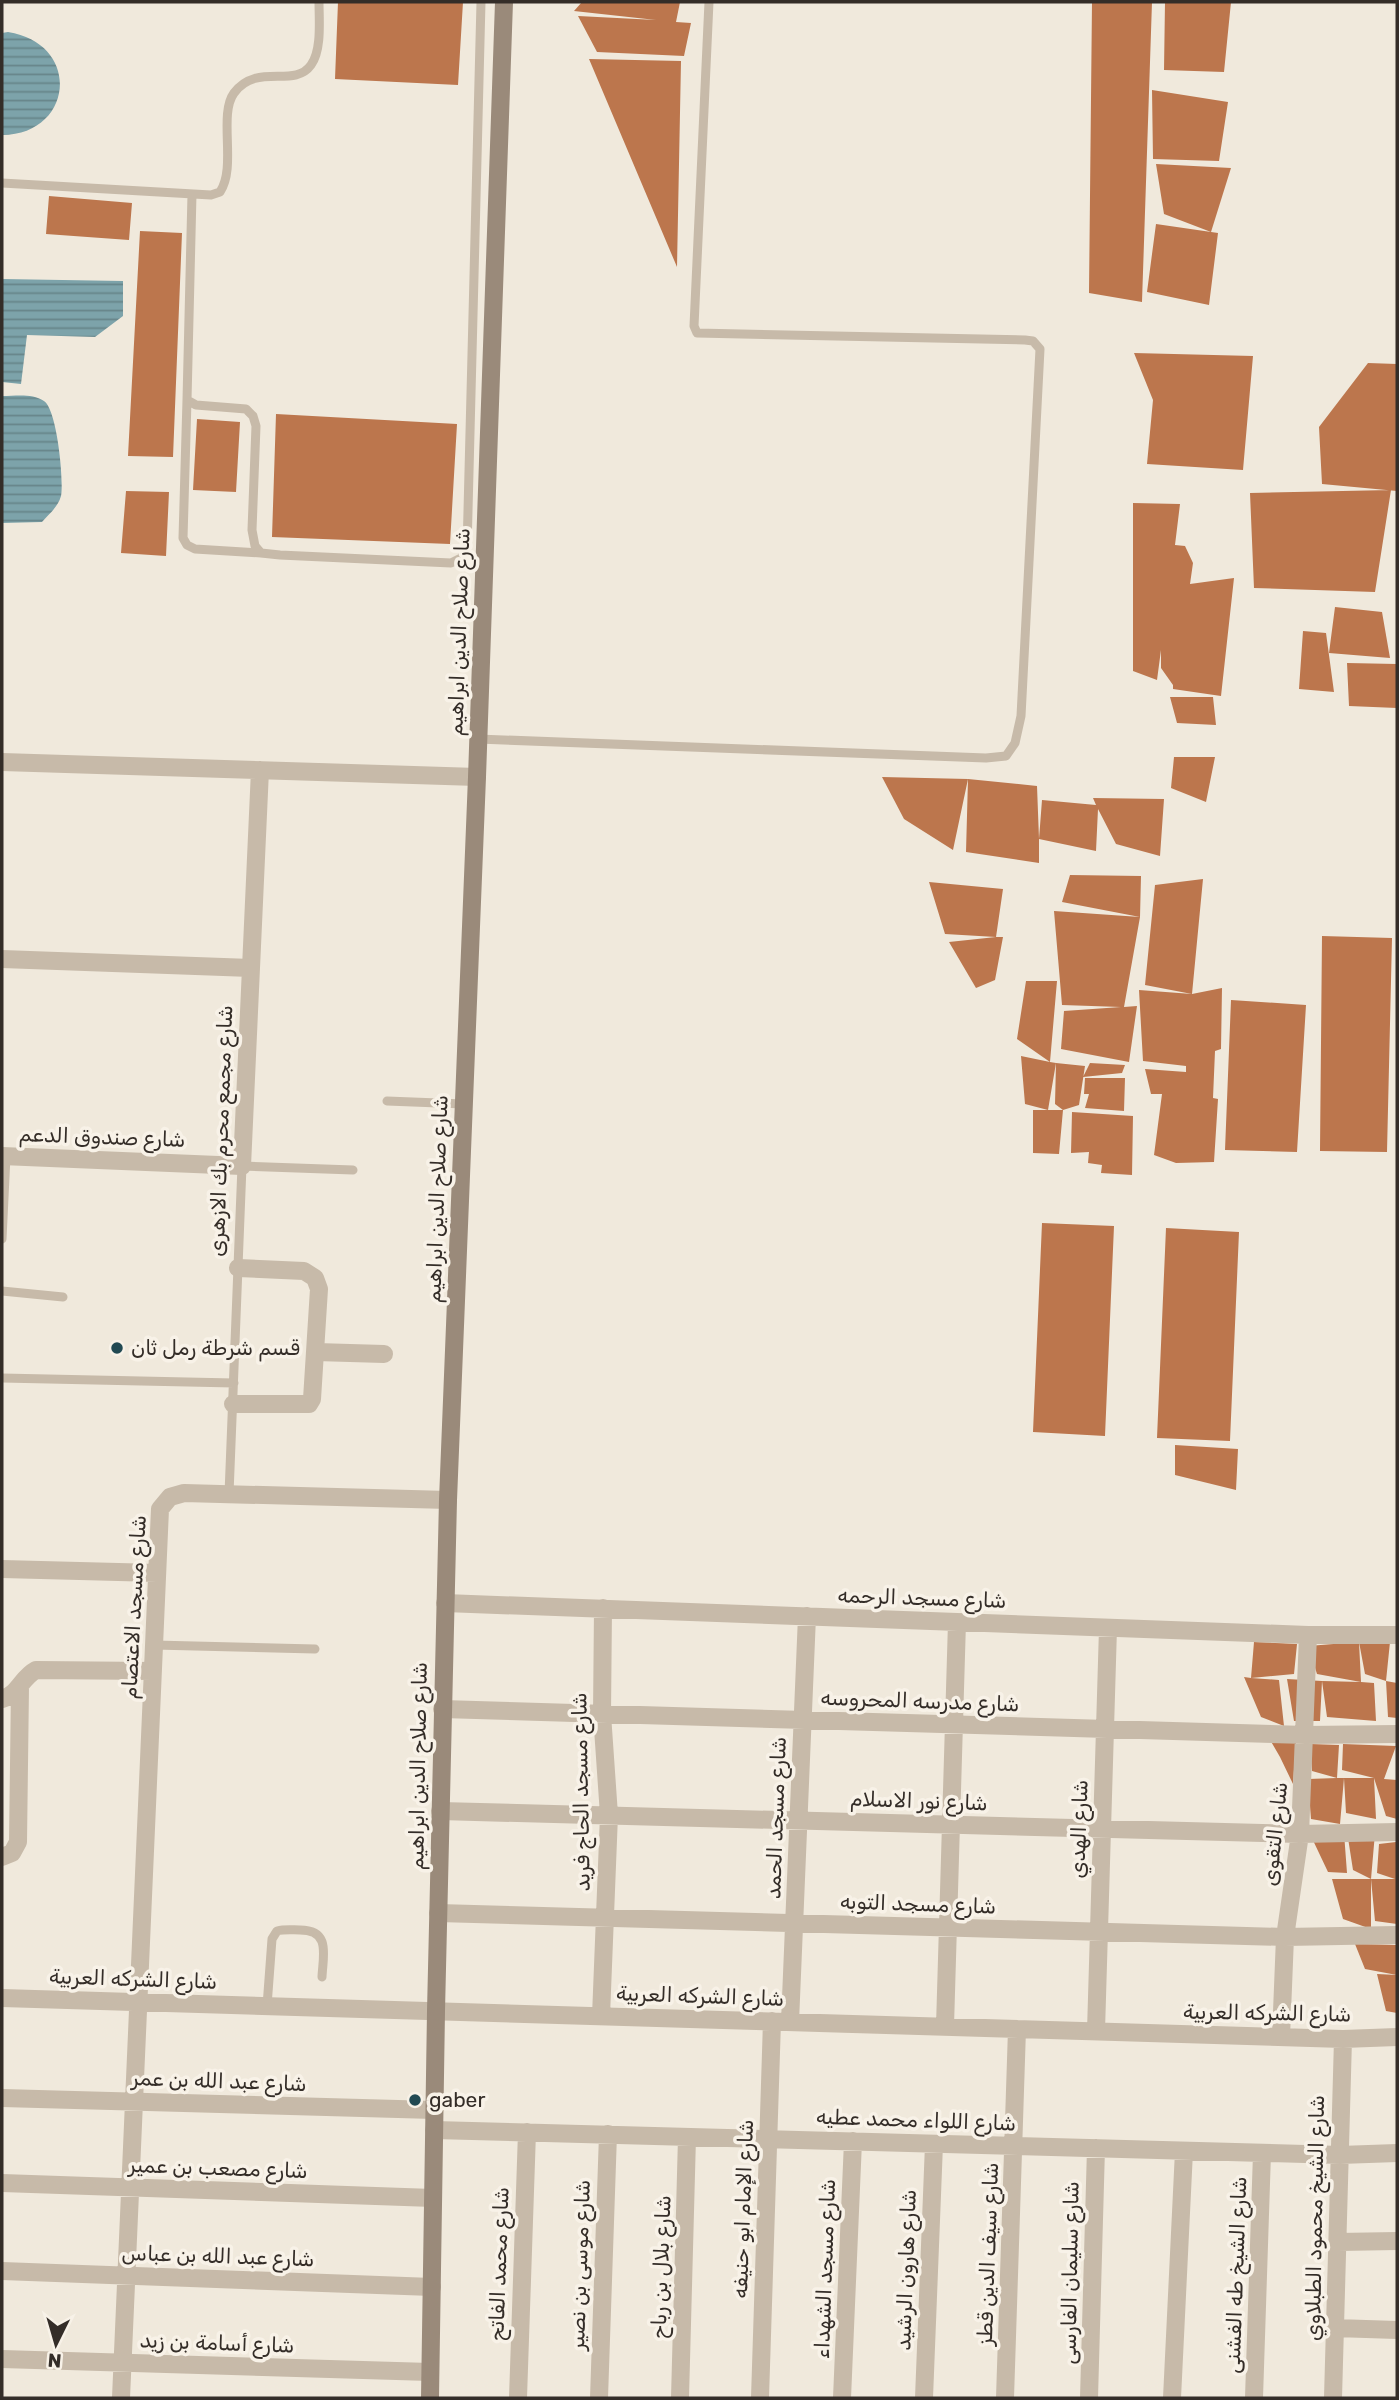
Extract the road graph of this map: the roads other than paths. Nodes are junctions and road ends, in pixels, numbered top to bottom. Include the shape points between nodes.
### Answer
1 (319, 2) edge
2 (481, 2) edge
3 (504, 2) edge
4 (709, 2) edge
5 (2, 183) edge
6 (192, 194) junction
7 (187, 400) junction
8 (261, 553) junction
9 (478, 739) junction
10 (2, 762) edge
11 (260, 770) junction
12 (477, 777) junction
13 (2, 959) edge
14 (251, 968) junction
15 (387, 1101) dead end
16 (464, 1104) junction
17 (4, 1156) edge
18 (242, 1166) junction
19 (353, 1170) dead end
20 (2, 1239) edge
21 (238, 1268) junction
22 (2, 1292) edge
23 (63, 1297) dead end
24 (316, 1352) junction
25 (384, 1354) dead end
26 (2, 1378) edge
27 (234, 1383) junction
28 (233, 1404) junction
29 (229, 1494) junction
30 (448, 1500) junction
31 (2, 1569) edge
32 (157, 1573) junction
33 (445, 1602) junction
34 (603, 1608) junction
35 (807, 1616) junction
36 (957, 1622) junction
37 (1108, 1628) junction
38 (1397, 1635) edge
39 (1308, 1636) junction
40 (154, 1645) junction
41 (315, 1649) dead end
42 (153, 1671) junction
43 (20, 1687) junction
44 (2, 1699) edge
45 (442, 1709) junction
46 (602, 1714) junction
47 (803, 1720) junction
48 (954, 1724) junction
49 (1105, 1729) junction
50 (1397, 1734) edge
51 (1306, 1735) junction
52 (440, 1811) junction
53 (609, 1815) junction
54 (799, 1820) junction
55 (951, 1824) junction
56 (1102, 1829) junction
57 (1397, 1832) edge
58 (1300, 1834) junction
59 (2, 1857) edge
60 (438, 1913) junction
61 (605, 1917) junction
62 (794, 1923) junction
63 (948, 1927) junction
64 (1099, 1932) junction
65 (1397, 1935) edge
66 (1285, 1937) junction
67 (322, 1977) dead end
68 (2, 1998) edge
69 (140, 2002) junction
70 (267, 2006) junction
71 (436, 2011) junction
72 (601, 2016) junction
73 (781, 2021) junction
74 (945, 2026) junction
75 (1017, 2029) junction
76 (1096, 2031) junction
77 (1281, 2037) junction
78 (1397, 2037) edge
79 (1343, 2039) junction
80 (2, 2098) edge
81 (135, 2102) junction
82 (434, 2110) junction
83 (434, 2130) junction
84 (527, 2132) junction
85 (608, 2134) junction
86 (687, 2137) junction
87 (768, 2139) junction
88 (853, 2141) junction
89 (934, 2144) junction
90 (1015, 2146) junction
91 (1096, 2148) junction
92 (1184, 2151) junction
93 (1262, 2153) junction
94 (1397, 2153) edge
95 (1340, 2155) junction
96 (2, 2183) edge
97 (131, 2187) junction
98 (433, 2198) junction
99 (1397, 2241) edge
100 (1338, 2242) junction
101 (2, 2271) edge
102 (127, 2276) junction
103 (432, 2287) junction
104 (1335, 2328) junction
105 (1397, 2330) edge
106 (2, 2359) edge
107 (123, 2363) junction
108 (430, 2372) junction
109 (121, 2398) edge
110 (430, 2398) edge
111 (518, 2398) edge
112 (598, 2398) edge
113 (680, 2398) edge
114 (760, 2398) edge
115 (842, 2398) edge
116 (924, 2398) edge
117 (1004, 2398) edge
118 (1089, 2398) edge
119 (1172, 2398) edge
120 (1254, 2398) edge
121 (1334, 2398) edge

1 - 6 lane via 312,64 291,76 261,76 242,83 229,110 225,183 216,194
2 - 8 lane via 467,550 451,563
3 - 9 street, شارع صلاح الدين ابراهيم
4 - 9 lane via 697,333 1025,340 1040,349 1016,744 1006,756 986,758
5 - 6 lane
6 - 7 lane
7 - 8 lane via 196,405 246,409 253,416 252,530
7 - 8 lane via 183,538 195,550
9 - 12 street, شارع صلاح الدين ابراهيم
10 - 11 street
11 - 12 street
11 - 14 street, شارع مجمع محرم بك الازهرى
12 - 16 street, شارع صلاح الدين ابراهيم
13 - 14 street
14 - 18 street, شارع مجمع محرم بك الازهرى
15 - 16 lane
16 - 30 street, شارع صلاح الدين ابراهيم
17 - 18 street, شارع صندوق الدعم
17 - 20 lane
18 - 19 lane
18 - 21 lane, شارع مجمع محرم بك الازهرى
21 - 24 street via 304,1271 314,1278 319,1289
21 - 27 lane, شارع مجمع محرم بك الازهرى
22 - 23 lane
24 - 25 street
24 - 28 street via 309,1404
26 - 27 lane
27 - 28 lane, شارع مجمع محرم بك الازهرى
28 - 29 lane, شارع مجمع محرم بك الازهرى
29 - 30 street, شارع مسجد الاعتصام
29 - 32 street, شارع مسجد الاعتصام via 184,1493 164,1502 159,1516
30 - 33 street, شارع صلاح الدين ابراهيم
31 - 32 street
32 - 40 street, شارع مسجد الاعتصام
33 - 34 street, شارع مسجد الرحمه
33 - 45 street, شارع صلاح الدين ابراهيم
34 - 35 street, شارع مسجد الرحمه
34 - 46 street, شارع مسجد الحاج فريد
35 - 36 street, شارع مسجد الرحمه
35 - 47 street, شارع مسجد الحمد
36 - 37 street, شارع مسجد الرحمه
36 - 48 street
37 - 39 street, شارع مسجد الرحمه
37 - 49 street, شارع الهدي
38 - 39 street, شارع مسجد الرحمه
39 - 51 street, شارع التقوى
40 - 41 lane
40 - 42 street, شارع مسجد الاعتصام
42 - 43 street via 43,1669 29,1674
42 - 69 street, شارع مسجد الاعتصام
43 - 44 street
43 - 59 street via 18,1842 12,1853
45 - 46 street, شارع مدرسه المحروسه
45 - 52 street, شارع صلاح الدين ابراهيم
46 - 47 street, شارع مدرسه المحروسه
46 - 53 street, شارع مسجد الحاج فريد
47 - 48 street, شارع مدرسه المحروسه
47 - 54 street, شارع مسجد الحمد
48 - 49 street, شارع مدرسه المحروسه
48 - 55 street
49 - 51 street, شارع مدرسه المحروسه
49 - 56 street, شارع الهدي
50 - 51 street, شارع مدرسه المحروسه
51 - 58 street, شارع التقوى
52 - 53 street, شارع نور الاسلام
52 - 60 street, شارع صلاح الدين ابراهيم
53 - 54 street, شارع نور الاسلام
53 - 61 street, شارع مسجد الحاج فريد
54 - 55 street, شارع نور الاسلام
54 - 62 street, شارع مسجد الحمد
55 - 56 street, شارع نور الاسلام
55 - 63 street
56 - 58 street, شارع نور الاسلام
56 - 64 street, شارع الهدي
57 - 58 street, شارع نور الاسلام
58 - 66 street, شارع التقوى
60 - 61 street, شارع مسجد التوبه
60 - 71 street, شارع صلاح الدين ابراهيم
61 - 62 street, شارع مسجد التوبه
61 - 72 street, شارع مسجد الحاج فريد
62 - 63 street, شارع مسجد التوبه
62 - 73 street, شارع مسجد الحمد
63 - 64 street, شارع مسجد التوبه
63 - 74 street
64 - 66 street, شارع مسجد التوبه
64 - 76 street, شارع الهدي
65 - 66 street, شارع مسجد التوبه
66 - 77 street, شارع التقوى
67 - 70 lane via 323,1942 318,1934 277,1931 272,1939
68 - 69 street, شارع الشركه العربية
69 - 70 street, شارع الشركه العربية
69 - 81 street, شارع مسجد الاعتصام
70 - 71 street, شارع الشركه العربية
71 - 72 street, شارع الشركه العربية
71 - 82 street, شارع صلاح الدين ابراهيم
72 - 73 street, شارع الشركه العربية
73 - 74 street, شارع الشركه العربية
73 - 87 street, شارع الإمام ابو حنيفه
74 - 75 street, شارع الشركه العربية
75 - 76 street, شارع الشركه العربية
75 - 90 street, شارع سيف الدين قطز
76 - 77 street, شارع الشركه العربية
77 - 79 street, شارع الشركه العربية
78 - 79 street, شارع الشركه العربية
79 - 95 street, شارع الشيخ محمود الطبلاوي
80 - 81 street, شارع عبد الله بن عمر
81 - 82 street, شارع عبد الله بن عمر
81 - 97 street, شارع مسجد الاعتصام
82 - 83 street, شارع صلاح الدين ابراهيم
83 - 84 street, شارع اللواء محمد عطيه
83 - 98 street, شارع صلاح الدين ابراهيم
84 - 85 street, شارع اللواء محمد عطيه
84 - 111 street, شارع محمد الفاتح
85 - 86 street, شارع اللواء محمد عطيه
85 - 112 street, شارع موسى بن نصير
86 - 87 street, شارع اللواء محمد عطيه
86 - 113 street, شارع بلال بن رباح
87 - 88 street, شارع اللواء محمد عطيه
87 - 114 street, شارع الإمام ابو حنيفه
88 - 89 street, شارع اللواء محمد عطيه
88 - 115 street, شارع مسجد الشهداء
89 - 90 street, شارع اللواء محمد عطيه
89 - 116 street, شارع هارون الرشيد
90 - 91 street, شارع اللواء محمد عطيه
90 - 117 street, شارع سيف الدين قطز
91 - 92 street, شارع اللواء محمد عطيه
91 - 118 street, شارع سليمان الفارسى
92 - 93 street, شارع اللواء محمد عطيه
92 - 119 street
93 - 95 street, شارع اللواء محمد عطيه
93 - 120 street, شارع الشيخ طه الفشنى
94 - 95 street, شارع اللواء محمد عطيه
95 - 100 street, شارع الشيخ محمود الطبلاوي
96 - 97 street, شارع مصعب بن عمير
97 - 98 street, شارع مصعب بن عمير
97 - 102 street, شارع مسجد الاعتصام
98 - 103 street, شارع صلاح الدين ابراهيم
99 - 100 street
100 - 104 street, شارع الشيخ محمود الطبلاوي
101 - 102 street, شارع عبد الله بن عباس
102 - 103 street, شارع عبد الله بن عباس
102 - 107 street, شارع مسجد الاعتصام
103 - 108 street, شارع صلاح الدين ابراهيم
104 - 105 street
104 - 121 street, شارع الشيخ محمود الطبلاوي
106 - 107 street, شارع أسامة بن زيد
107 - 108 street, شارع أسامة بن زيد
107 - 109 street, شارع مسجد الاعتصام
108 - 110 street, شارع صلاح الدين ابراهيم

